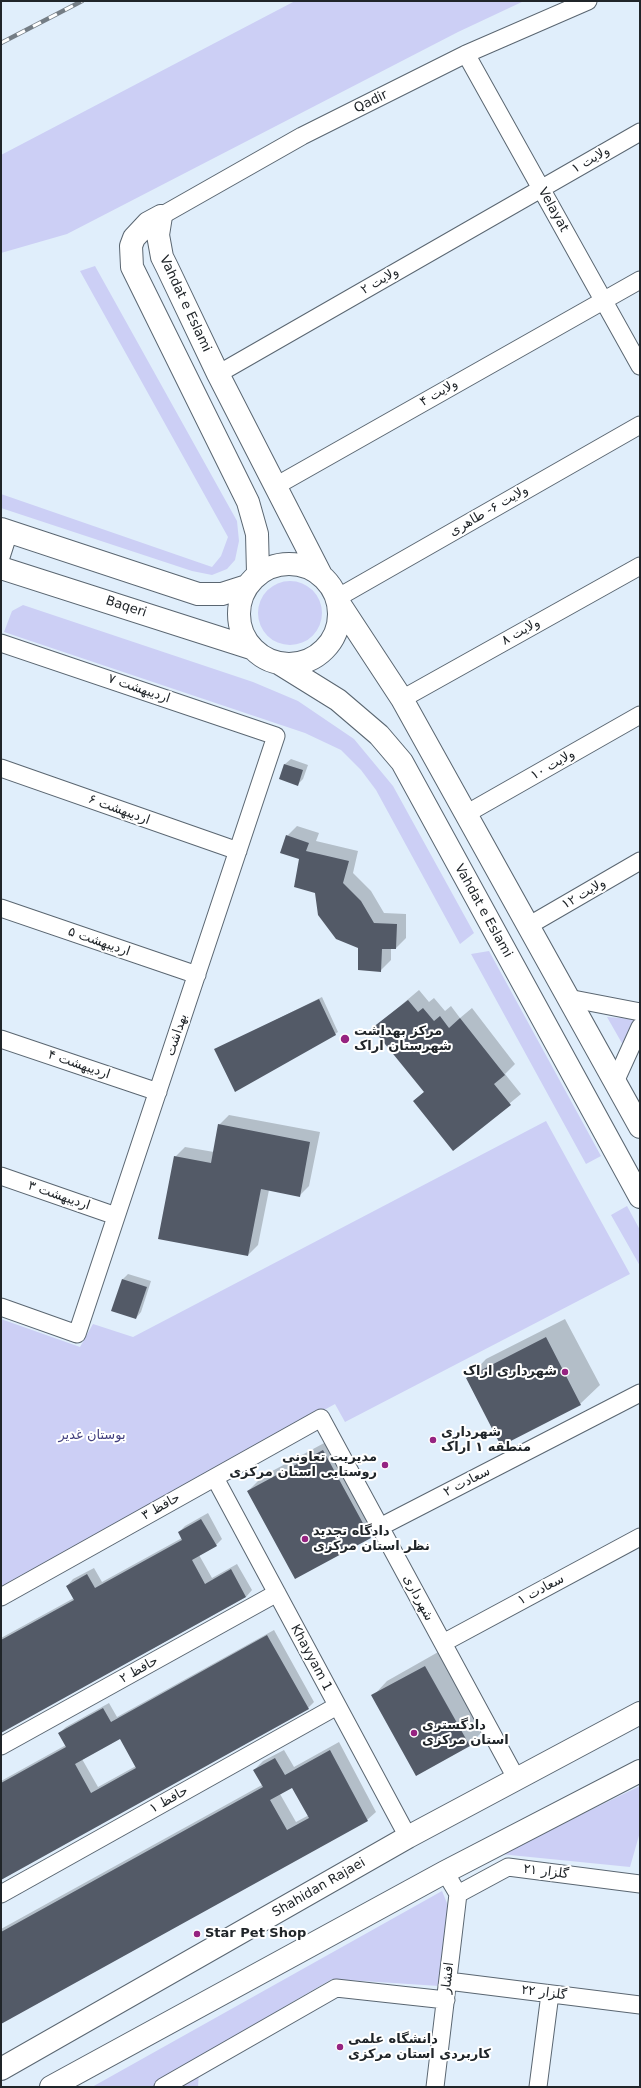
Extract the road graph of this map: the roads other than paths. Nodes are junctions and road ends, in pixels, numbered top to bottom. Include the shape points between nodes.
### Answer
1 (588, 1) edge
2 (466, 54) junction
3 (640, 132) edge
4 (541, 189) junction
5 (161, 216) junction
6 (640, 280) edge
7 (603, 300) junction
8 (640, 366) edge
9 (218, 374) junction
10 (640, 425) edge
11 (274, 486) junction
12 (5, 531) edge
13 (1, 558) edge
14 (640, 566) edge
15 (1, 568) edge
16 (321, 574) junction
17 (252, 580) junction
18 (338, 600) junction
19 (1, 643) edge
20 (252, 648) junction
21 (280, 664) junction
22 (402, 699) junction
23 (640, 715) edge
24 (276, 736) joint
25 (1, 768) edge
26 (466, 814) junction
27 (238, 852) junction
28 (640, 861) edge
29 (1, 908) edge
30 (528, 926) junction
31 (196, 976) junction
32 (568, 998) junction
33 (640, 1012) edge
34 (640, 1027) edge
35 (1, 1039) edge
36 (615, 1082) junction
37 (158, 1092) junction
38 (640, 1127) edge
39 (1, 1176) edge
40 (640, 1197) edge
41 (116, 1216) junction
42 (1, 1307) edge
43 (640, 1393) edge
44 (321, 1418) joint
45 (215, 1478) junction
46 (380, 1527) junction
47 (640, 1537) edge
48 (276, 1593) junction
49 (1, 1597) edge
50 (443, 1643) junction
51 (337, 1706) junction
52 (640, 1714) edge
53 (1, 1746) edge
54 (640, 1771) edge
55 (516, 1778) junction
56 (408, 1837) junction
57 (445, 1872) junction
58 (640, 1884) edge
59 (1, 1894) edge
60 (458, 1894) junction
61 (448, 1981) junction
62 (550, 1994) junction
63 (446, 2000) junction
64 (640, 2005) edge
65 (1, 2070) edge
66 (57, 2086) edge
67 (164, 2087) edge
68 (435, 2087) edge
69 (538, 2087) edge

1 - 2 street, Qadir
2 - 4 street, Velayat
2 - 5 street, Qadir via 302,136
3 - 4 street, ولایت ۱
4 - 7 street, Velayat
4 - 9 street, ولایت ۲
5 - 9 main road, Vahdat e Eslami via 158,235 162,257
5 - 17 main road via 148,223 134,238 131,246 132,267 248,502 257,534
6 - 7 street, ولایت ۴
7 - 8 street, Velayat
7 - 11 street, ولایت ۴
9 - 11 main road, Vahdat e Eslami
10 - 18 street, ولایت ۶- طاهری
11 - 16 main road, Vahdat e Eslami
12 - 13 street
12 - 17 main road via 198,594 222,594
14 - 22 street, ولایت ۸
15 - 20 main road, Baqeri
16 - 17 main road via 310,567 297,564 276,565
16 - 18 main road via 331,585
17 - 20 main road via 240,601 238,618 242,634
18 - 21 main road via 340,619 335,635 326,649 313,659 297,664
18 - 22 main road
19 - 24 street, اردیبهشت ۷
20 - 21 main road via 264,658
21 - 40 main road, Vahdat e Eslami via 338,700 379,735 402,762
22 - 26 main road
23 - 26 street, ولایت ۱۰
24 - 27 street, بهداشت
25 - 27 street, اردیبهشت ۶
26 - 30 main road
27 - 31 street, بهداشت
28 - 30 street, ولایت ۱۲
29 - 31 street, اردیبهشت ۵
30 - 32 main road
31 - 37 street, بهداشت
32 - 33 street
32 - 36 main road
34 - 36 street
35 - 37 street, اردیبهشت ۴
36 - 38 main road
37 - 41 street, بهداشت
39 - 41 street, اردیبهشت ۳
41 - 42 street, بهداشت via 77,1334
43 - 46 street, سعادت ۲
44 - 45 street, حافظ ۳
44 - 46 street, شهرداری
45 - 48 street, Khayyam 1
45 - 49 street, حافظ ۳
46 - 50 street, شهرداری
47 - 50 street, سعادت ۱
48 - 51 street, Khayyam 1
48 - 53 street, حافظ ۲
50 - 55 street, شهرداری
51 - 56 street, Khayyam 1
51 - 59 street, حافظ ۱
52 - 55 main road, Shahidan Rajaei
54 - 57 main road
55 - 56 main road, Shahidan Rajaei
56 - 65 main road, Shahidan Rajaei
57 - 60 street
57 - 66 main road
58 - 60 street, گلزار ۲۱ via 508,1867
60 - 61 street, افشار
61 - 62 street, گلزار ۲۲
61 - 63 street, افشار
62 - 64 street, گلزار ۲۲
62 - 69 street
63 - 67 street via 336,1988
63 - 68 street, افشار

